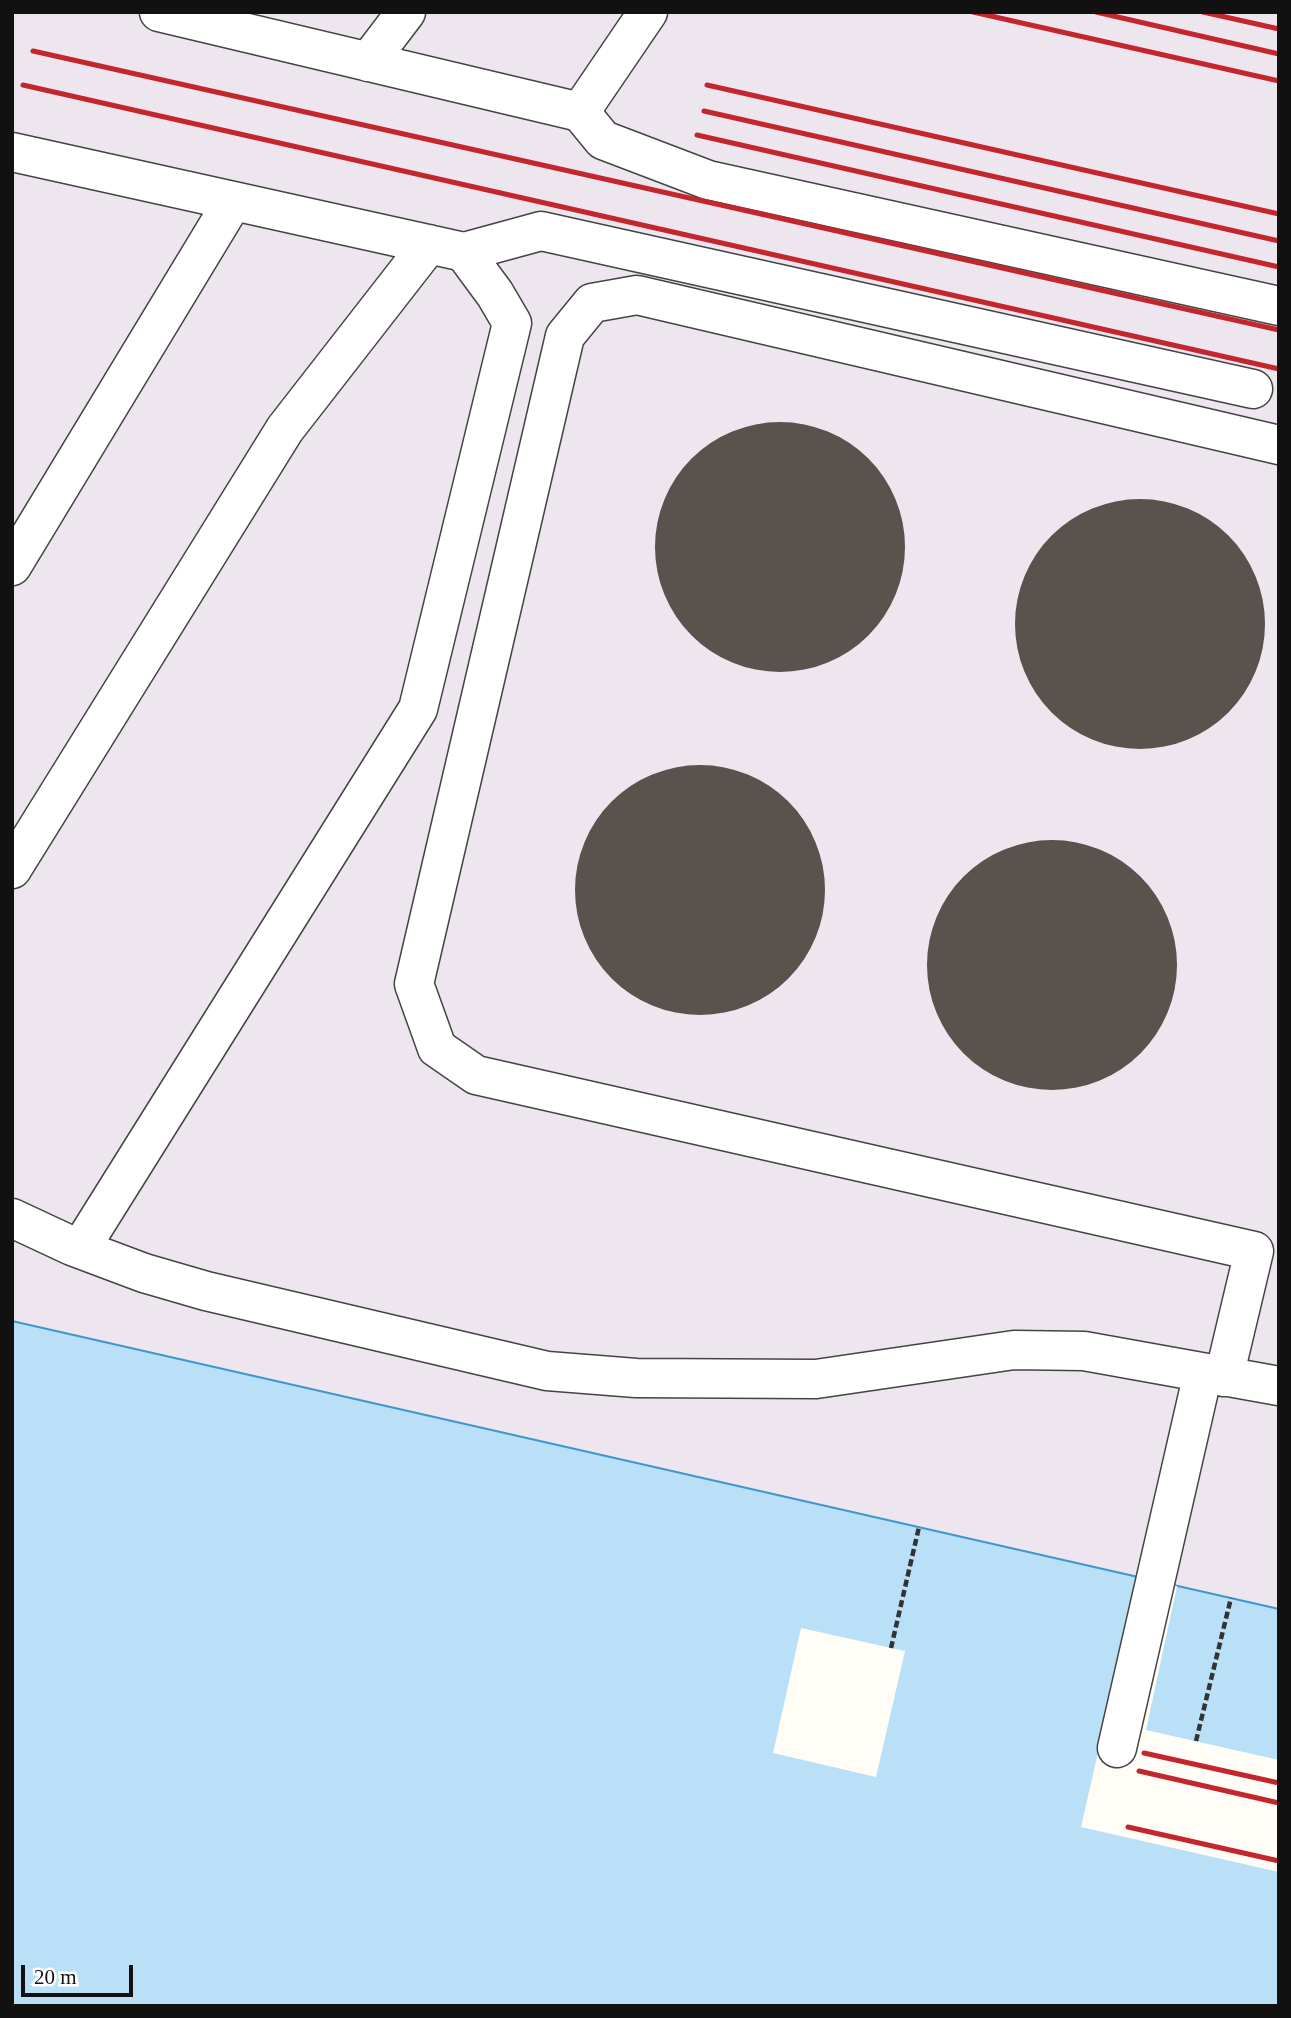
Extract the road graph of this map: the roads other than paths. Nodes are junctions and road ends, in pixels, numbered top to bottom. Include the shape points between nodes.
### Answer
1 (406, 12) edge
2 (648, 12) edge
3 (175, 14) edge
4 (368, 62) junction
5 (580, 112) junction
6 (12, 152) edge
7 (233, 201) junction
8 (446, 248) junction
9 (1279, 306) edge
10 (1253, 389) dead end
11 (1279, 445) edge
12 (12, 566) edge
13 (12, 869) edge
14 (12, 1218) edge
15 (79, 1248) junction
16 (1266, 1253) edge
17 (1213, 1375) junction
18 (1279, 1386) edge
19 (1117, 1748) dead end

1 - 4 lane
2 - 5 lane
3 - 4 lane
4 - 5 lane
5 - 9 lane via 603,139 708,180
6 - 7 lane
7 - 8 lane
7 - 12 lane
8 - 10 lane via 541,231
8 - 13 lane via 285,429
8 - 15 lane via 495,294 512,323 418,709
11 - 16 lane via 637,295 592,303 565,336 414,984 437,1048 476,1074
14 - 15 lane
15 - 17 lane via 206,1291 547,1371 636,1378 816,1379 1014,1350 1084,1351
16 - 17 lane
17 - 18 lane
17 - 19 lane

